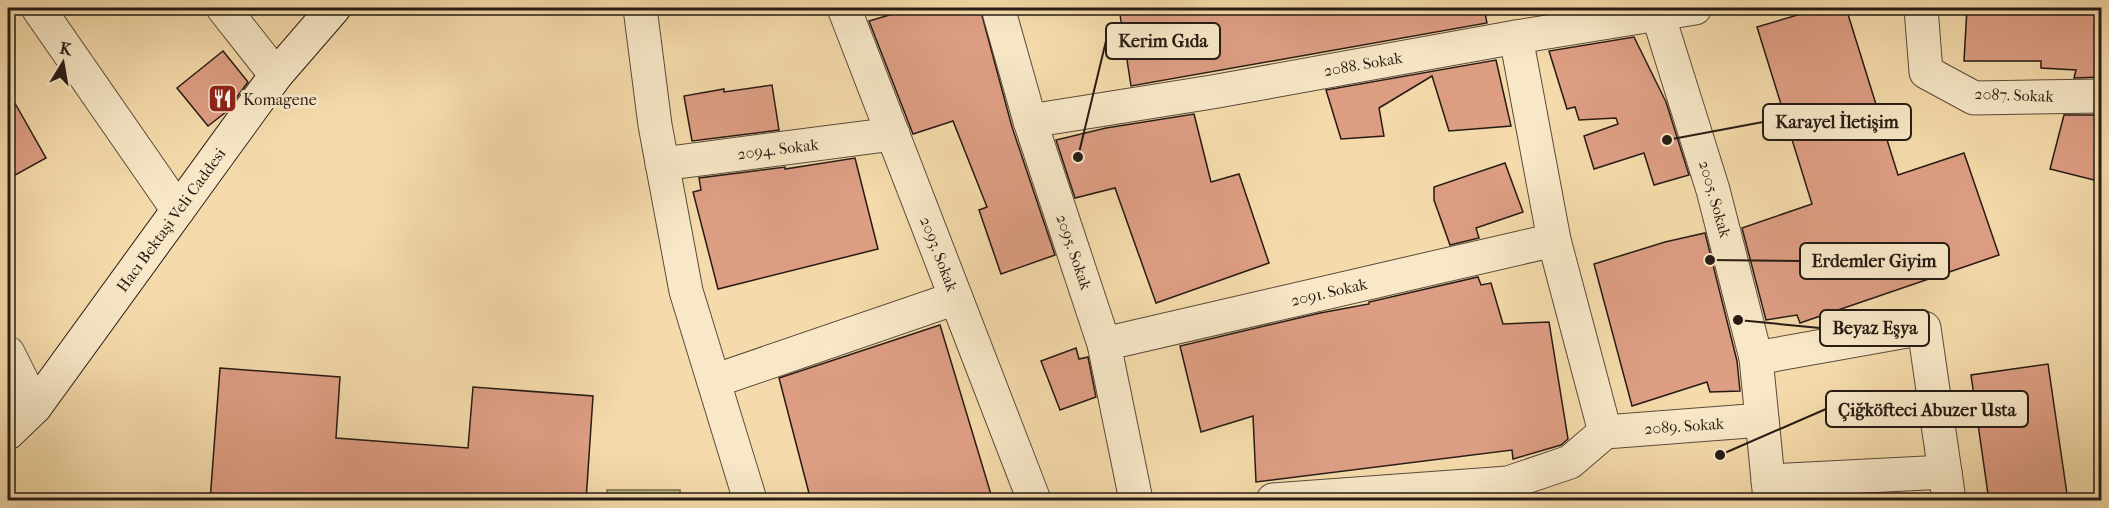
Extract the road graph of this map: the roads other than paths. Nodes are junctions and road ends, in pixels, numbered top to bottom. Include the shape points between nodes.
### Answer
1 (38, 8) edge
2 (224, 8) edge
3 (334, 8) edge
4 (640, 8) edge
5 (844, 8) edge
6 (998, 8) edge
7 (1695, 8) edge
8 (1921, 8) edge
9 (1657, 10) edge
10 (1516, 37) junction
11 (276, 75) junction
12 (2102, 96) edge
13 (1030, 121) junction
14 (893, 134) junction
15 (662, 164) junction
16 (178, 210) junction
17 (1554, 240) junction
18 (956, 298) junction
19 (1104, 344) junction
20 (8, 353) edge
21 (1756, 358) junction
22 (714, 381) junction
23 (35, 407) junction
24 (1762, 420) junction
25 (1605, 432) junction
26 (8, 433) edge
27 (1947, 486) edge
28 (1769, 491) edge
29 (750, 501) edge
30 (1034, 501) edge
31 (1136, 501) edge
32 (1273, 501) edge

1 - 16 street
2 - 11 street
3 - 11 street, Hacı Bektaşi Veli Caddesi
4 - 15 street
5 - 14 street, 2093. Sokak
6 - 13 street, 2095. Sokak
7 - 9 street, 2088. Sokak
8 - 12 street, 2087. Sokak via 1926,72 1974,98
9 - 10 street, 2088. Sokak
9 - 21 street, 2005. Sokak via 1713,190
10 - 13 street, 2088. Sokak
10 - 17 street
11 - 16 street, Hacı Bektaşi Veli Caddesi
13 - 19 street, 2095. Sokak
14 - 15 street, 2094. Sokak
14 - 18 street, 2093. Sokak
15 - 22 street via 686,291
16 - 23 street, Hacı Bektaşi Veli Caddesi
17 - 19 street, 2091. Sokak
17 - 25 street
18 - 22 street
18 - 30 street, 2093. Sokak
19 - 31 street, 2095. Sokak
20 - 23 street
21 - 24 street, 2005. Sokak
21 - 27 street via 1924,328
22 - 29 street
23 - 26 street, Hacı Bektaşi Veli Caddesi
24 - 25 street, 2089. Sokak
24 - 28 street, 2005. Sokak
25 - 32 street via 1570,462 1508,483
27 - 28 street

